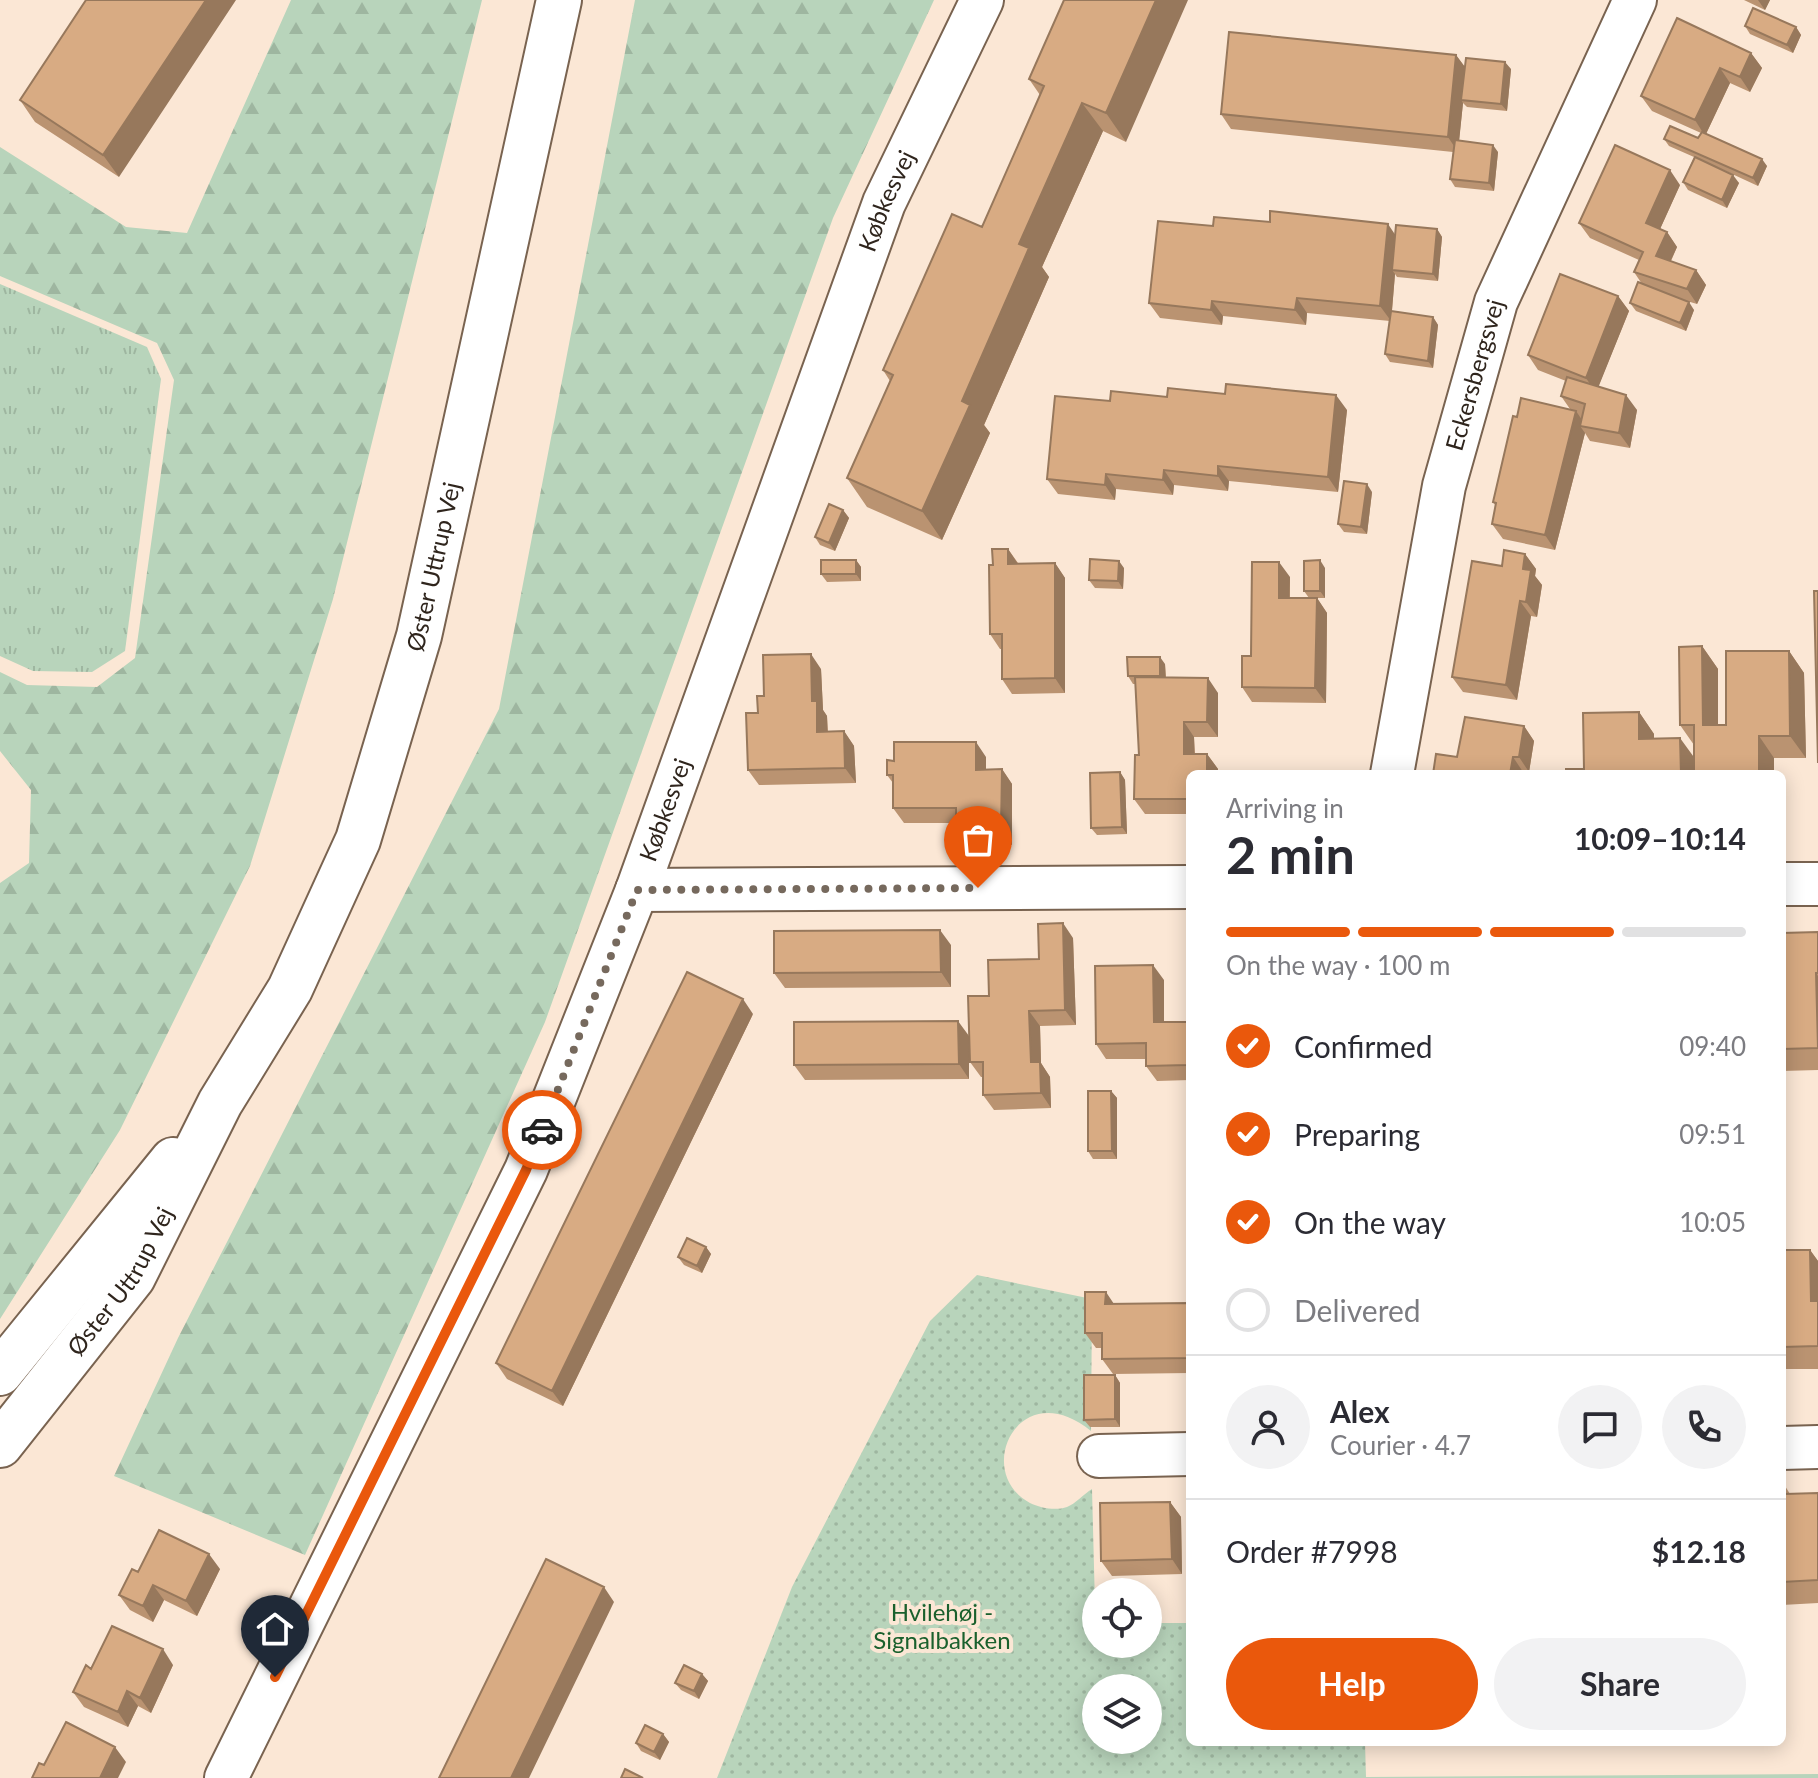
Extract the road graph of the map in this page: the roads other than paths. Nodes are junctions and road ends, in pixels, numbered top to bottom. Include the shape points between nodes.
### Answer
1 (559, 0) edge
2 (982, 0) edge
3 (1635, 0) edge
4 (1393, 770) edge
5 (1786, 884) edge
6 (1818, 884) edge
7 (1186, 887) edge
8 (637, 890) junction
9 (220, 1103) junction
10 (0, 1373) edge
11 (0, 1445) edge
12 (1818, 1447) edge
13 (1786, 1448) edge
14 (1186, 1454) edge
15 (1099, 1456) dead end
16 (226, 1778) edge

1 - 9 street, Øster Uttrup Vej via 419,636 358,840 290,989
2 - 8 street, Købkesvej via 884,203
3 - 4 street, Eckersbergsvej via 1496,302 1444,486
5 - 6 street
7 - 8 street
8 - 16 street, Købkesvej via 526,1170
9 - 10 street, Øster Uttrup Vej
9 - 11 street, Øster Uttrup Vej via 133,1277
12 - 13 street
14 - 15 street

